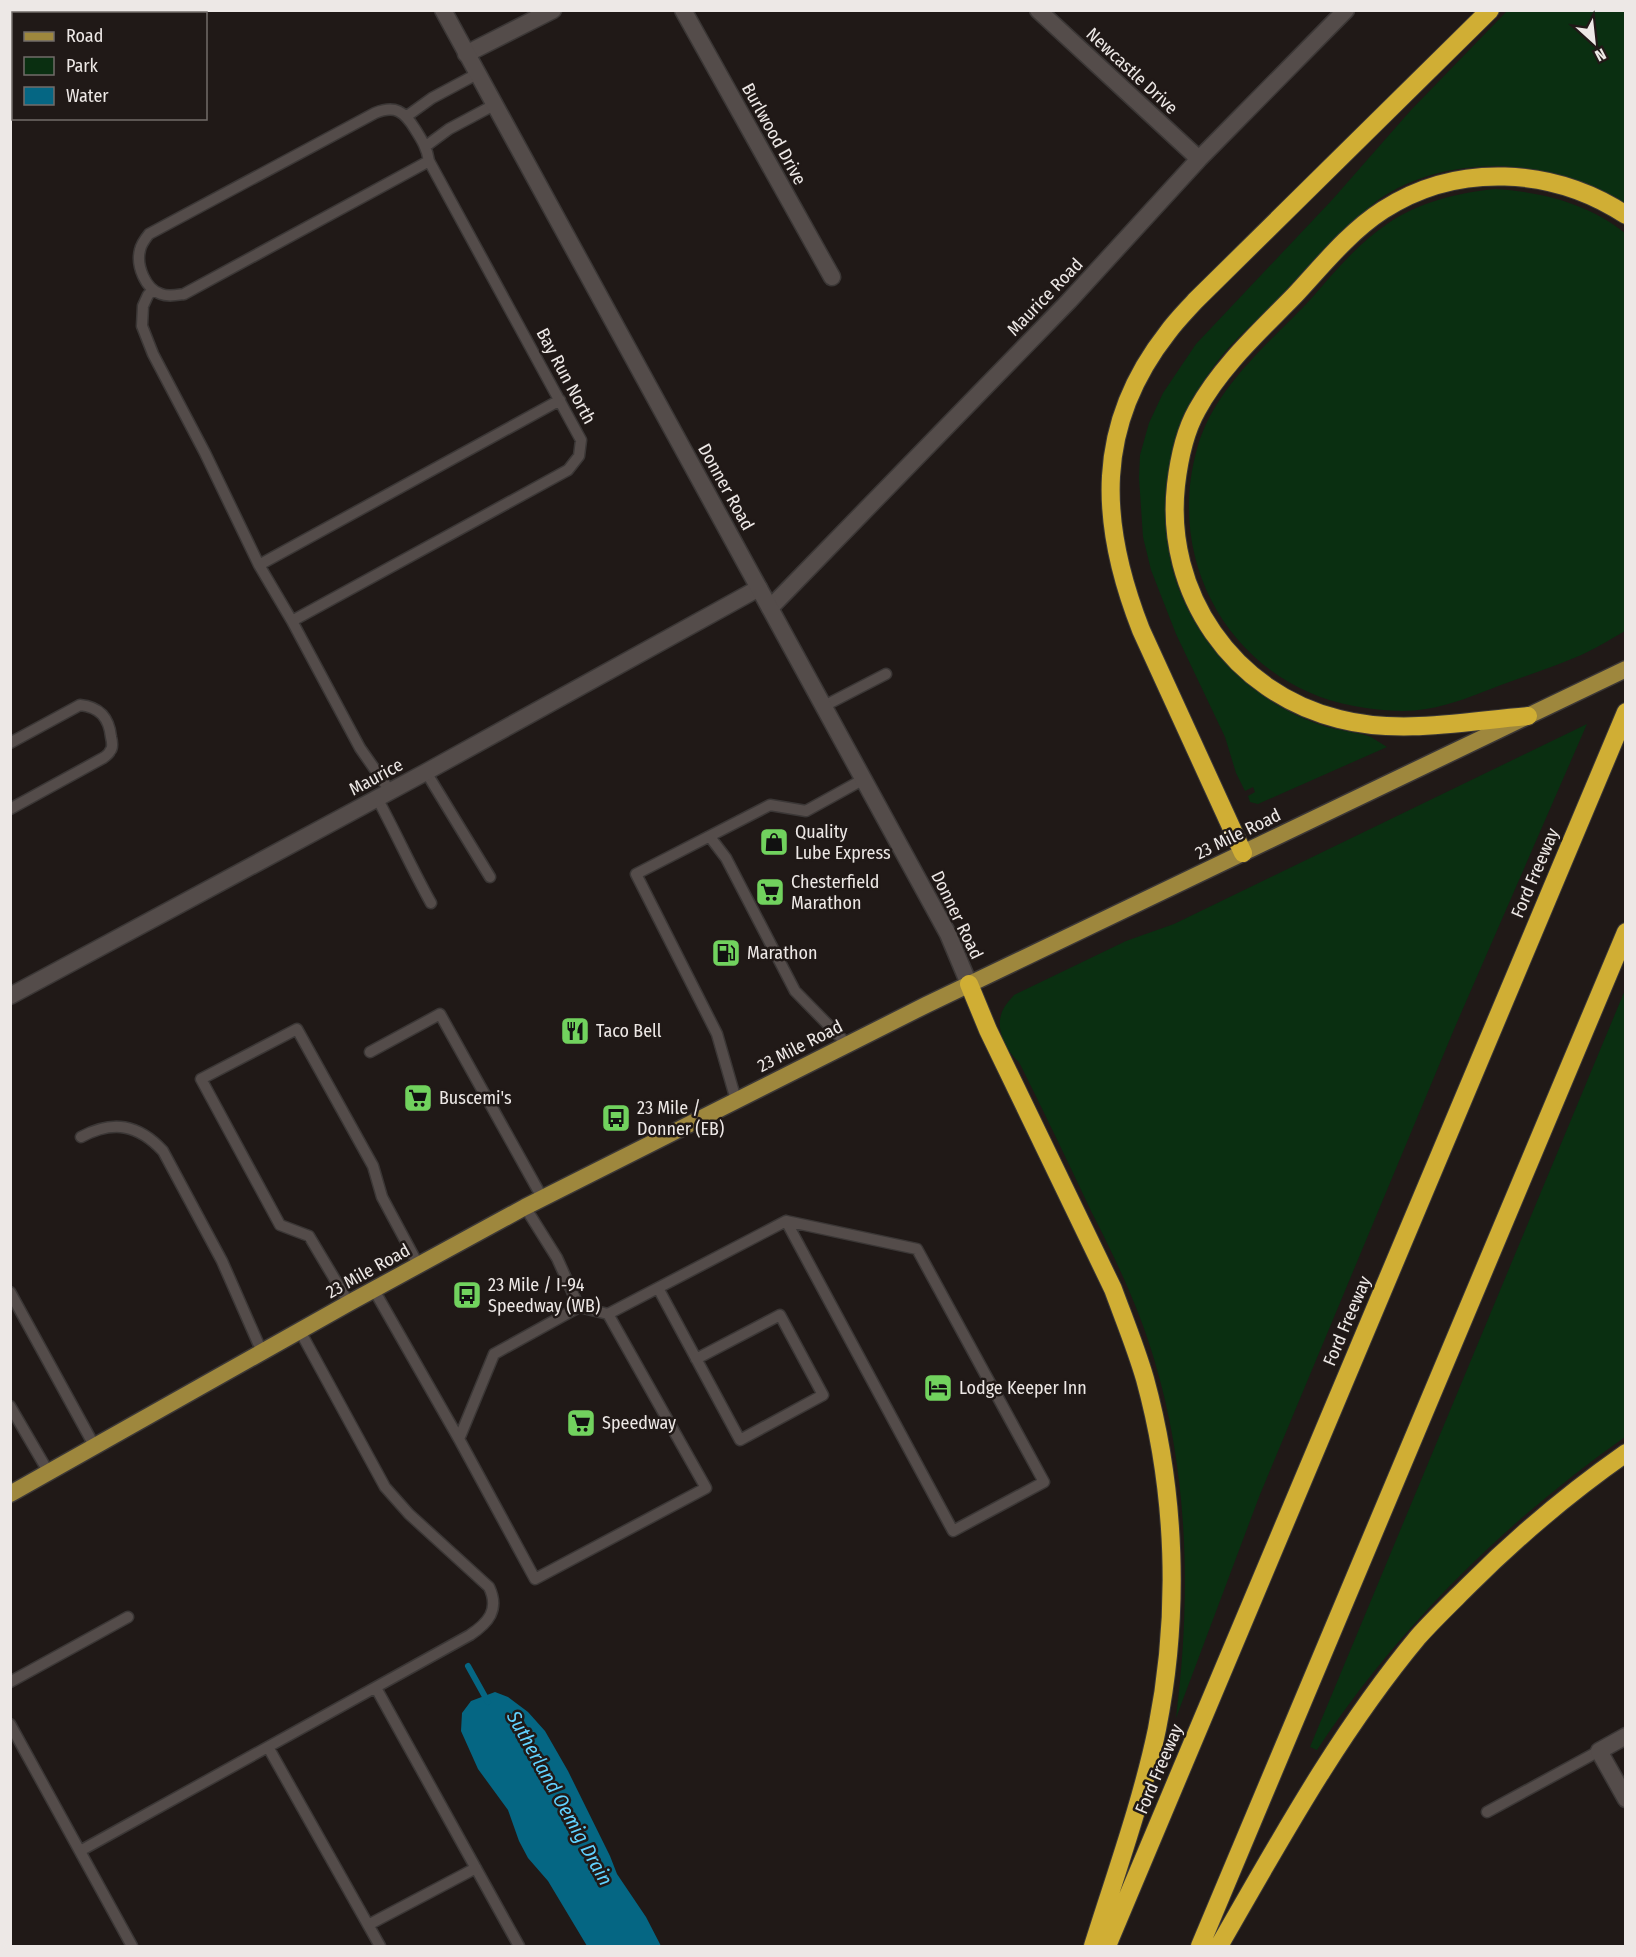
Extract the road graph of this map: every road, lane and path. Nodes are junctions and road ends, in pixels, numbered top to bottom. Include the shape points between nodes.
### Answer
1 (443, 10) edge
2 (553, 10) edge
3 (683, 10) edge
4 (1038, 10) edge
5 (1346, 10) edge
6 (1490, 10) edge
7 (466, 54) junction
8 (477, 74) junction
9 (494, 105) junction
10 (407, 116) junction
11 (426, 146) junction
12 (1199, 159) junction
13 (429, 160) junction
14 (1626, 216) edge
15 (832, 277) dead end
16 (153, 290) junction
17 (560, 400) junction
18 (259, 565) junction
19 (759, 588) junction
20 (770, 608) junction
21 (292, 621) junction
22 (1626, 669) edge
23 (886, 674) dead end
24 (824, 706) junction
25 (1626, 712) edge
26 (1528, 716) junction
27 (10, 743) edge
28 (426, 772) junction
29 (864, 779) junction
30 (384, 795) junction
31 (10, 809) edge
32 (710, 837) junction
33 (1243, 853) junction
34 (490, 878) dead end
35 (431, 903) dead end
36 (1626, 932) edge
37 (969, 984) junction
38 (10, 996) edge
39 (847, 1044) junction
40 (370, 1052) dead end
41 (736, 1100) junction
42 (81, 1137) dead end
43 (543, 1199) junction
44 (525, 1207) junction
45 (786, 1221) junction
46 (419, 1266) junction
47 (658, 1288) junction
48 (374, 1290) junction
49 (10, 1292) edge
50 (349, 1303) junction
51 (579, 1307) junction
52 (608, 1314) junction
53 (300, 1331) junction
54 (262, 1352) junction
55 (696, 1359) junction
56 (10, 1406) edge
57 (459, 1440) junction
58 (95, 1446) junction
59 (1626, 1453) edge
60 (49, 1473) junction
61 (10, 1494) edge
62 (128, 1617) dead end
63 (10, 1682) edge
64 (376, 1688) junction
65 (10, 1724) edge
66 (1626, 1736) edge
67 (268, 1747) junction
68 (1599, 1751) junction
69 (1626, 1799) edge
70 (1487, 1812) dead end
71 (80, 1851) junction
72 (476, 1868) junction
73 (368, 1925) junction
74 (132, 1947) edge
75 (380, 1947) edge
76 (519, 1947) edge
77 (1094, 1947) edge
78 (1107, 1947) edge
79 (1200, 1947) edge
80 (1219, 1947) edge

1 - 7 street, Donner Road
2 - 7 street
3 - 15 street, Burlwood Drive
4 - 12 street, Newcastle Drive
5 - 12 street, Maurice Road
6 - 33 highway via 1188,309 1147,362 1119,425 1112,453 1112,526 1128,598
7 - 8 street, Donner Road
8 - 9 street, Donner Road
8 - 10 lane
9 - 11 lane
9 - 19 street, Donner Road
10 - 11 lane, Bay Run North
10 - 16 lane via 396,110 375,113 149,234 142,243 139,263
11 - 13 lane, Bay Run North
12 - 20 street, Maurice Road via 1069,301
13 - 16 lane via 184,294 172,296
13 - 17 lane, Bay Run North
14 - 26 highway via 1558,184 1503,175 1441,184 1382,210 1354,233 1236,356 1196,411 1178,470 1175,536 1194,602 1211,631 1253,677 1306,709 1374,725 1411,726
16 - 18 lane via 143,306 142,326
17 - 18 lane
17 - 21 lane, Bay Run North via 581,440 579,456 568,470
18 - 21 lane
19 - 20 street, Donner Road
19 - 28 street, Maurice
20 - 24 street, Donner Road
21 - 30 lane
22 - 26 main road, 23 Mile Road
23 - 24 lane
24 - 29 street, Donner Road
25 - 78 highway, Ford Freeway
26 - 33 main road, 23 Mile Road
27 - 31 lane via 80,705 99,710 106,717 112,740 111,750 104,758
28 - 30 street, Maurice
28 - 34 lane
29 - 32 lane via 806,811 770,805
29 - 37 street, Donner Road via 948,934
30 - 35 lane via 409,864
30 - 38 street, Maurice
32 - 39 lane via 726,858 795,991
32 - 41 lane via 636,874 717,1034
33 - 37 main road, 23 Mile Road
36 - 79 highway
37 - 39 main road, 23 Mile Road
37 - 77 highway via 1117,1300 1145,1379 1166,1485 1171,1530 1171,1624 1159,1719
39 - 41 main road, 23 Mile Road
40 - 43 lane via 440,1014
41 - 43 main road, 23 Mile Road
42 - 54 lane via 115,1126 135,1129 163,1151 222,1260
43 - 44 main road, 23 Mile Road
44 - 46 main road, 23 Mile Road
44 - 51 lane via 557,1258
45 - 45 lane via 917,1249 1044,1482 953,1532
45 - 47 lane
46 - 48 main road, 23 Mile Road
46 - 50 lane via 382,1197 373,1166 297,1029 201,1079 280,1225 309,1236
47 - 52 lane
47 - 55 lane
48 - 50 main road, 23 Mile Road
48 - 57 lane
49 - 58 lane
50 - 53 main road, 23 Mile Road
51 - 52 lane
51 - 57 lane via 494,1354
52 - 57 lane via 706,1488 535,1579
53 - 54 main road, 23 Mile Road
53 - 64 lane via 385,1487 494,1596 489,1619 481,1627
54 - 58 main road, 23 Mile Road
55 - 55 lane via 740,1440 823,1395 780,1315
56 - 60 lane
58 - 60 main road, 23 Mile Road
59 - 80 highway via 1543,1515 1419,1636 1312,1785
60 - 61 main road, 23 Mile Road
62 - 63 lane
64 - 67 lane
64 - 72 lane
65 - 71 lane
66 - 68 street
67 - 71 lane
67 - 73 lane
68 - 69 street
68 - 70 lane
71 - 74 lane
72 - 73 lane
72 - 76 lane
73 - 75 lane

